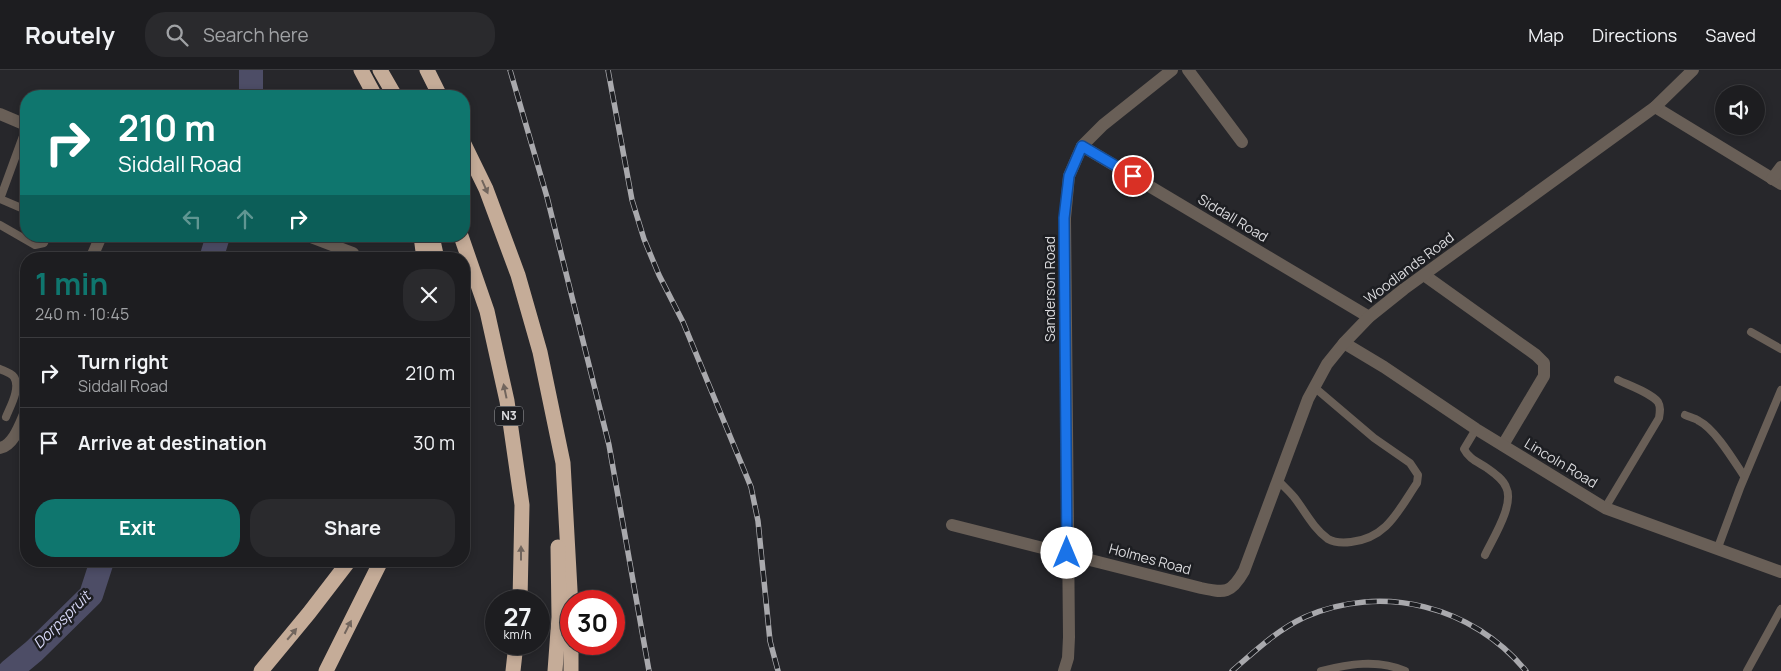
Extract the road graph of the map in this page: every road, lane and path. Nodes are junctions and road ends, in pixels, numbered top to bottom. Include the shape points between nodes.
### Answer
1 (361, 70) edge
2 (380, 70) edge
3 (427, 70) edge
4 (1172, 70) edge
5 (1188, 70) edge
6 (1694, 70) edge
7 (372, 90) edge
8 (392, 90) edge
9 (437, 90) edge
10 (1654, 107) junction
11 (0, 114) edge
12 (20, 123) edge
13 (1242, 142) dead end
14 (20, 143) edge
15 (1082, 146) junction
16 (470, 156) edge
17 (1781, 167) edge
18 (1777, 181) edge
19 (20, 207) edge
20 (0, 225) edge
21 (20, 236) edge
22 (30, 242) edge
23 (44, 242) edge
24 (324, 242) edge
25 (350, 252) edge
26 (470, 262) edge
27 (1424, 275) junction
28 (1369, 317) junction
29 (1751, 332) dead end
30 (1344, 342) junction
31 (1781, 349) edge
32 (540, 352) junction
33 (0, 368) edge
34 (1618, 380) dead end
35 (1314, 387) junction
36 (1781, 390) edge
37 (1685, 414) dead end
38 (6, 417) dead end
39 (20, 423) edge
40 (1476, 429) junction
41 (1503, 445) junction
42 (0, 448) edge
43 (1744, 476) junction
44 (1278, 480) junction
45 (1605, 508) junction
46 (952, 524) dead end
47 (1717, 550) junction
48 (1067, 553) junction
49 (1485, 555) dead end
50 (344, 567) edge
51 (378, 567) edge
52 (1244, 571) joint
53 (1781, 572) edge
54 (520, 590) edge
55 (570, 590) edge
56 (1781, 609) edge
57 (515, 655) edge
58 (571, 655) edge
59 (261, 671) edge
60 (326, 671) edge
61 (513, 671) edge
62 (555, 671) edge
63 (571, 671) edge
64 (1064, 671) edge
65 (1321, 671) edge
66 (1405, 671) edge
67 (1747, 671) edge

1 - 7 highway
2 - 8 highway
3 - 9 highway
4 - 15 street, Sanderson Road via 1103,124
5 - 13 street
6 - 10 street, Woodlands Road
10 - 18 street
10 - 27 street, Woodlands Road
11 - 12 street
14 - 19 lane via 0,199
15 - 28 street, Siddall Road
15 - 48 street, Sanderson Road via 1069,176 1064,218
16 -> 32 highway via 486,189 518,275
17 - 18 street
20 - 21 lane
22 - 23 lane via 35,245
24 - 25 street
54 -> 26 highway, N3 via 522,505 507,401 487,311
27 - 28 street, Woodlands Road
27 - 41 street via 1544,363 1544,376
28 - 30 street, Woodlands Road
29 - 31 lane
30 - 35 street, Woodlands Road
30 - 40 street, Lincoln Road
32 - 55 highway via 563,463
32 - 62 highway via 556,465 559,617
33 - 38 lane via 13,376 16,382
34 - 45 lane via 1652,397 1661,409 1660,418
35 - 44 street, Woodlands Road
35 - 44 lane via 1374,438 1410,463 1418,475 1416,483 1384,529 1360,541 1341,543 1330,540 1317,528
36 - 43 lane
37 - 43 lane via 1708,427
39 - 42 street via 11,440
40 - 41 street, Lincoln Road
40 - 49 lane via 1464,448 1467,455 1501,479 1509,496 1508,506
41 - 45 street, Lincoln Road
43 - 47 lane
44 - 52 street, Woodlands Road
45 - 47 street, Lincoln Road
46 - 48 street, Holmes Road
47 - 53 street, Lincoln Road
48 - 52 street, Holmes Road via 1219,592 1236,585
48 - 64 street, Sanderson Road via 1068,658
59 -> 50 highway
60 -> 51 highway
56 - 67 lane
57 - 61 highway
58 - 63 highway
65 - 66 lane via 1355,664 1380,664

